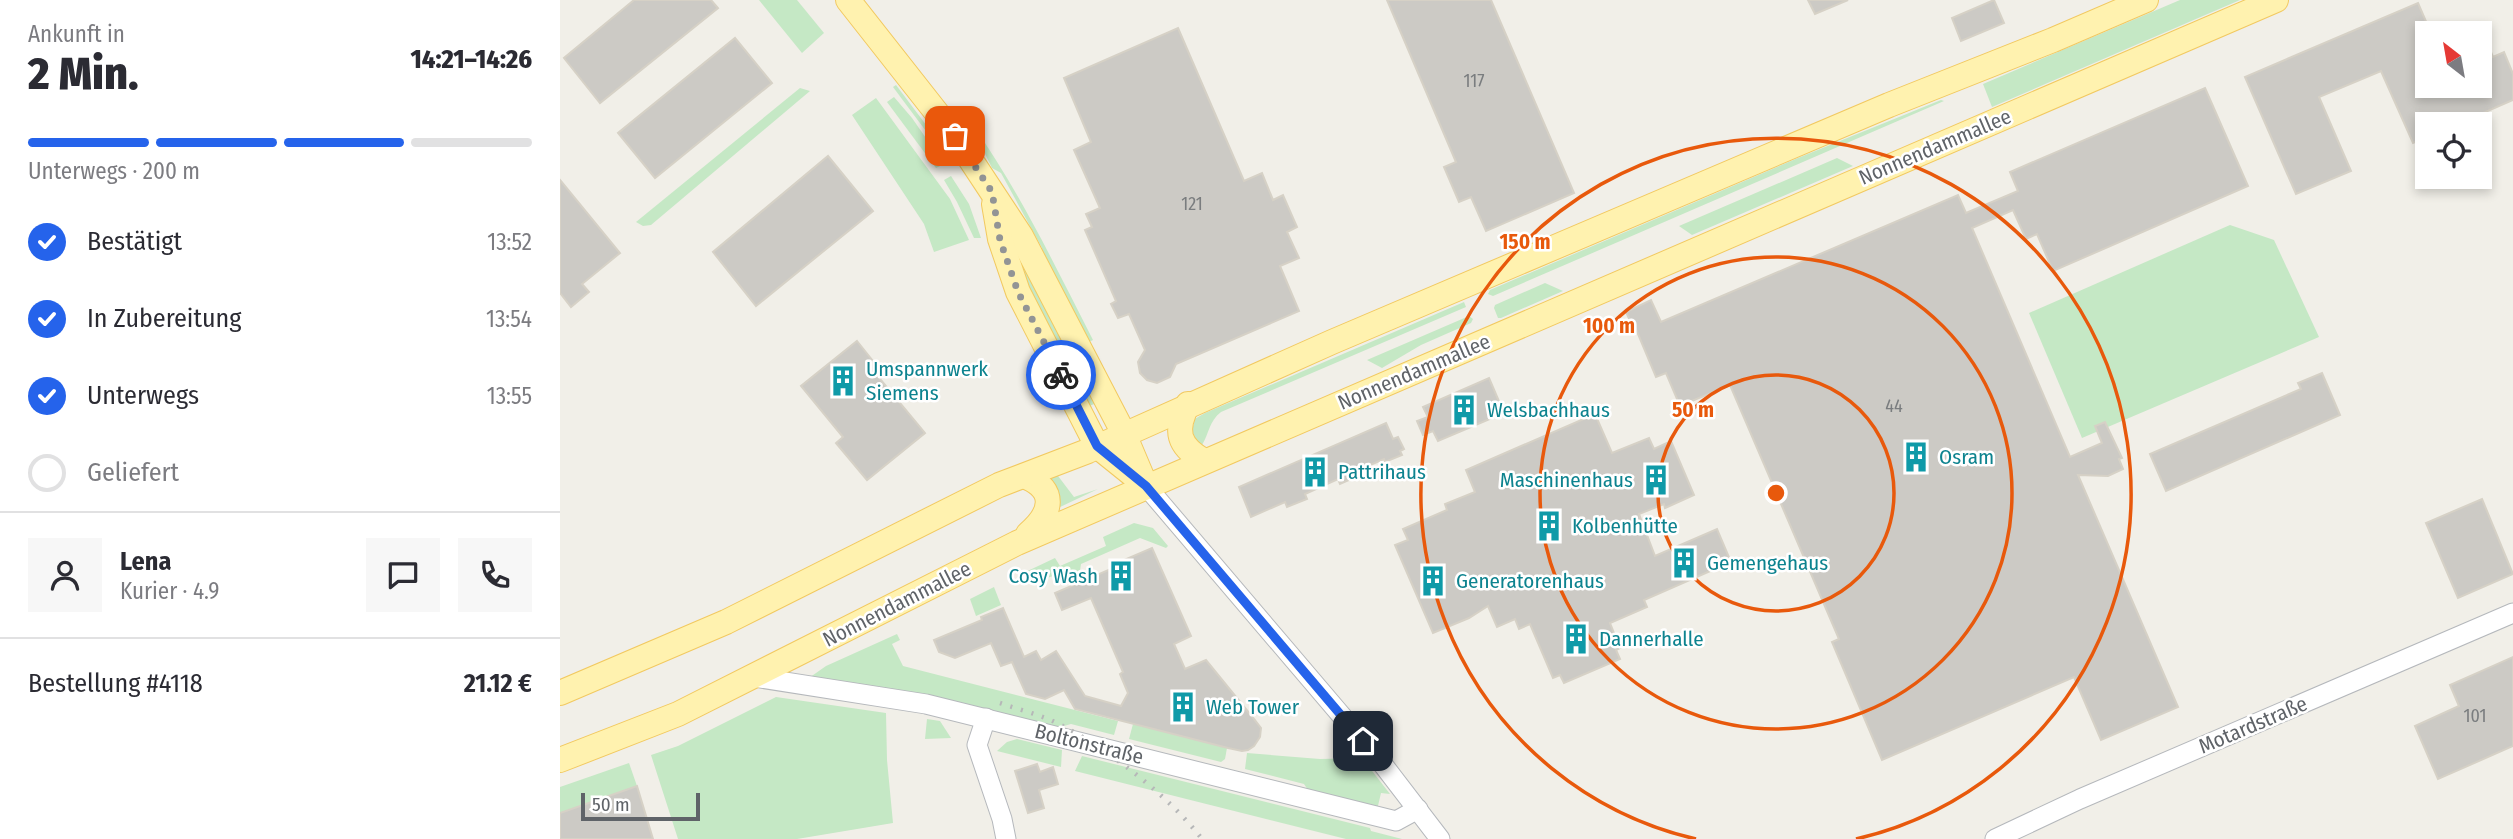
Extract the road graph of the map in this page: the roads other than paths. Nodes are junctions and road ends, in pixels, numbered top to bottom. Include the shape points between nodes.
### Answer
1 (848, 0) edge
2 (2146, 0) edge
3 (2276, 0) edge
4 (992, 192) junction
5 (1188, 404) junction
6 (1124, 434) junction
7 (1097, 446) junction
8 (1204, 461) junction
9 (1024, 476) junction
10 (1146, 486) junction
11 (1017, 543) junction
12 (2513, 613) edge
13 (754, 677) junction
14 (560, 693) edge
15 (986, 719) junction
16 (560, 760) edge
17 (1418, 809) junction
18 (1006, 839) edge
19 (1440, 839) edge
20 (1995, 839) edge

1 - 4 main road
2 - 5 main road
3 - 8 main road, Nonnendammallee
4 - 6 main road via 1021,236
4 - 7 main road via 1000,240 1018,292
5 - 6 main road
5 - 8 main road via 1181,417 1182,442
6 - 7 main road
6 - 10 main road
7 - 9 main road
7 - 10 main road
8 - 10 main road, Nonnendammallee
9 - 11 main road via 1042,488 1048,511
9 - 14 main road via 726,622
10 - 11 main road, Nonnendammallee
10 - 17 street
11 - 13 main road, Nonnendammallee
12 - 20 street, Motardstraße
13 - 15 street, Boltonstraße
13 - 16 main road, Nonnendammallee via 678,714
15 - 17 street, Boltonstraße via 1396,821
15 - 18 street via 977,745
17 - 19 street

